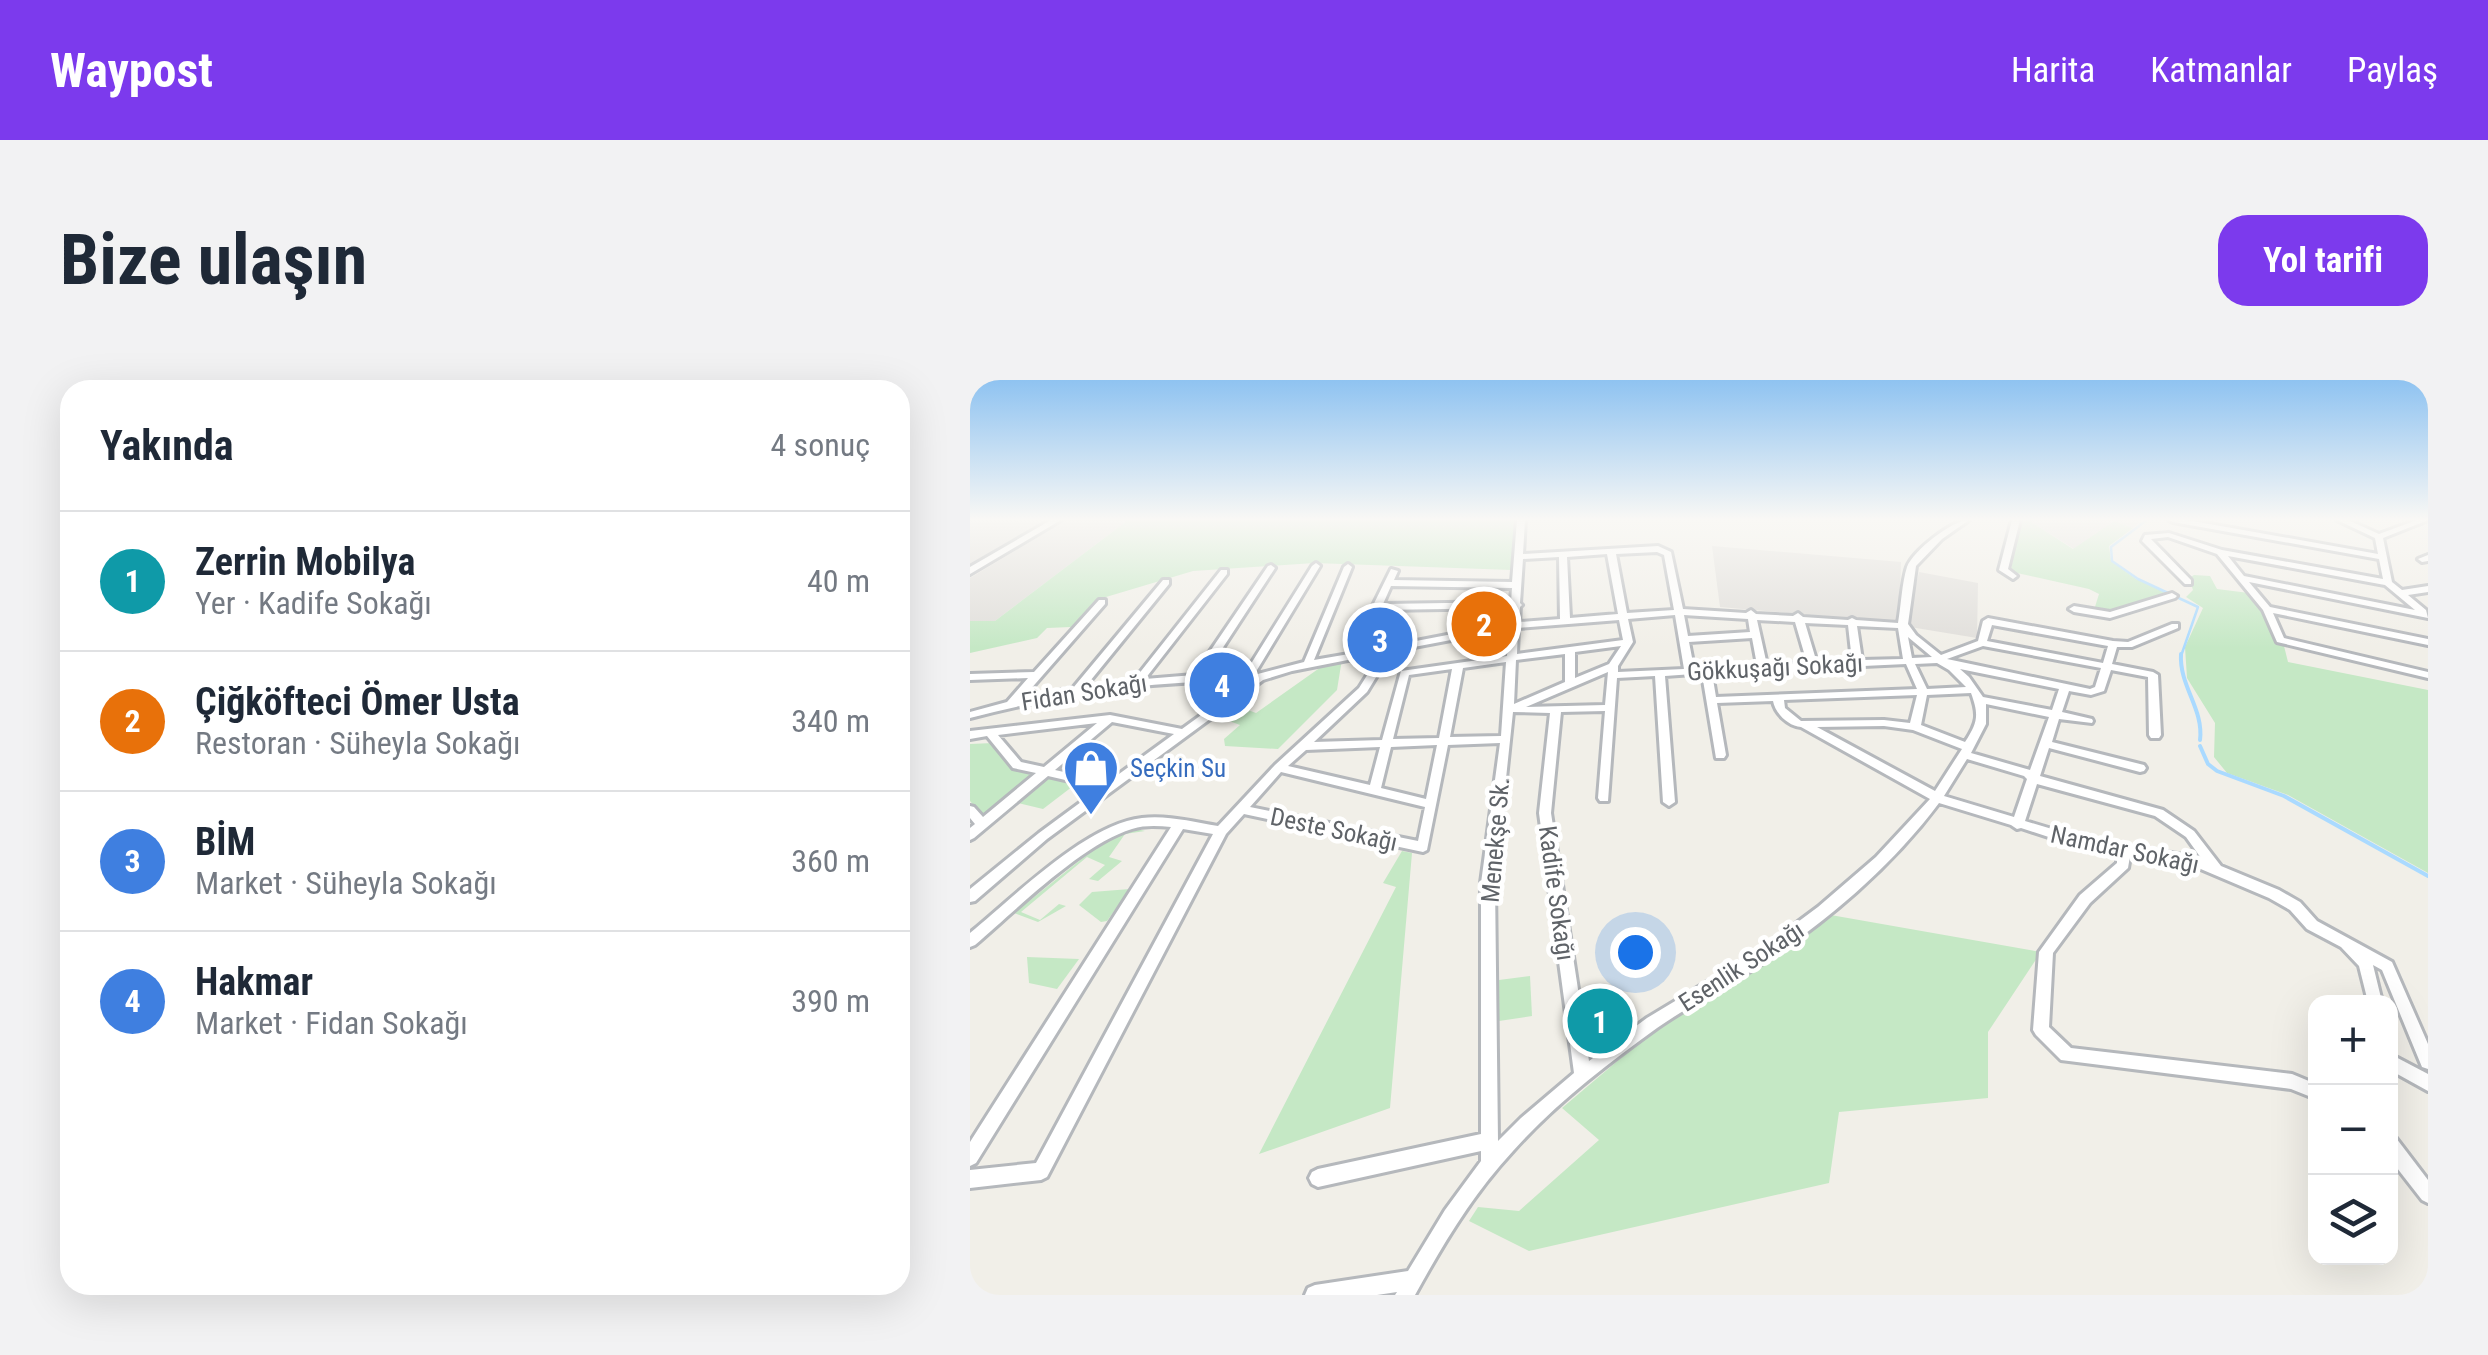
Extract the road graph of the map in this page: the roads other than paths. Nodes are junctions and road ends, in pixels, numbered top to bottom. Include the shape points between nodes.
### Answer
1 (1520, 563) edge
2 (1563, 563) edge
3 (1613, 563) edge
4 (1670, 563) edge
5 (1914, 563) edge
6 (2005, 563) edge
7 (2168, 563) edge
8 (2229, 563) edge
9 (2278, 563) edge
10 (2384, 563) edge
11 (1316, 566) dead end
12 (1348, 567) dead end
13 (1271, 568) dead end
14 (1394, 571) dead end
15 (1224, 572) dead end
16 (2014, 576) dead end
17 (2242, 578) junction
18 (1166, 582) dead end
19 (2188, 582) dead end
20 (1388, 583) junction
21 (2388, 583) junction
22 (1518, 585) junction
23 (2428, 589) edge
24 (2401, 594) junction
25 (2172, 596) dead end
26 (1102, 602) dead end
27 (1517, 605) junction
28 (1377, 607) junction
29 (2074, 609) dead end
30 (2267, 609) junction
31 (1680, 612) junction
32 (1752, 613) junction
33 (2427, 615) edge
34 (1623, 616) junction
35 (1798, 616) junction
36 (1565, 621) junction
37 (1852, 621) junction
38 (1516, 624) junction
39 (1904, 626) junction
40 (2175, 626) dead end
41 (1756, 635) junction
42 (1684, 640) junction
43 (1628, 642) junction
44 (1982, 642) junction
45 (2428, 642) edge
46 (2113, 644) junction
47 (1372, 650) junction
48 (1570, 650) junction
49 (1354, 654) junction
50 (1513, 657) junction
51 (1909, 661) junction
52 (1940, 662) junction
53 (1308, 664) junction
54 (1858, 664) junction
55 (1458, 666) junction
56 (1812, 666) junction
57 (2104, 667) junction
58 (1762, 668) junction
59 (1613, 671) junction
60 (1707, 671) junction
61 (1690, 672) junction
62 (1660, 673) junction
63 (1037, 675) junction
64 (2428, 675) edge
65 (970, 677) edge
66 (1253, 678) junction
67 (1197, 679) junction
68 (1138, 682) junction
69 (1570, 684) junction
70 (2065, 687) junction
71 (1078, 688) junction
72 (1922, 692) junction
73 (1975, 694) junction
74 (1778, 698) junction
75 (1712, 700) junction
76 (1012, 704) junction
77 (1610, 708) junction
78 (1508, 710) junction
79 (1556, 710) junction
80 (970, 715) edge
81 (2056, 715) junction
82 (1110, 718) junction
83 (2088, 721) dead end
84 (1805, 725) junction
85 (1915, 727) junction
86 (989, 732) junction
87 (1185, 733) junction
88 (2155, 735) dead end
89 (970, 736) edge
90 (1506, 738) junction
91 (1442, 739) junction
92 (1388, 742) junction
93 (2046, 744) junction
94 (1303, 746) junction
95 (1966, 751) junction
96 (1720, 755) dead end
97 (1279, 768) junction
98 (2140, 768) dead end
99 (1042, 772) junction
100 (2035, 779) junction
101 (1111, 787) junction
102 (1374, 792) junction
103 (1604, 798) dead end
104 (1938, 798) junction
105 (1669, 802) dead end
106 (1431, 804) junction
107 (970, 810) edge
108 (1240, 810) junction
109 (982, 824) junction
110 (1179, 825) junction
111 (2017, 825) junction
112 (1221, 831) junction
113 (970, 835) edge
114 (2124, 850) junction
115 (2216, 869) junction
116 (970, 897) edge
117 (970, 941) edge
118 (2346, 943) junction
119 (2374, 995) edge
120 (2428, 1062) edge
121 (2398, 1066) edge
122 (1583, 1077) junction
123 (2428, 1083) edge
124 (2308, 1089) edge
125 (1489, 1141) junction
126 (2398, 1155) edge
127 (970, 1157) edge
128 (1490, 1162) junction
129 (1318, 1178) dead end
130 (970, 1179) edge
131 (2428, 1194) edge
132 (1409, 1288) edge
133 (1315, 1295) edge

1 - 22 street, Menekşe Sk.
2 - 36 street
3 - 34 street
4 - 31 street
5 - 39 street
6 - 16 street via 2003,570
7 - 19 street
8 - 17 street
9 - 21 street
10 - 21 street
11 - 66 street
12 - 53 street
13 - 67 street
14 - 20 street
15 - 68 street
17 - 30 street
17 - 33 street
18 - 71 street
20 - 22 street
20 - 28 street
21 - 24 street
22 - 27 street, Menekşe Sk.
23 - 24 street
24 - 33 street
25 - 29 street via 2110,616
26 - 63 street
27 - 28 street
27 - 38 street, Menekşe Sk.
28 - 49 street
30 - 45 street
30 - 64 street via 2280,640
31 - 32 street
31 - 34 street
31 - 42 street
32 - 35 street
32 - 41 street
34 - 36 street
34 - 43 street
35 - 37 street
35 - 56 street
36 - 38 street
37 - 39 street
37 - 54 street
38 - 47 street
38 - 50 street, Menekşe Sk.
39 - 51 street
39 - 52 street
40 - 46 street
41 - 42 street
41 - 58 street
42 - 61 street
43 - 48 street
43 - 59 street
44 - 46 street via 1988,621
44 - 52 street
44 - 57 street
46 - 57 street
47 - 49 street
47 - 94 street via 1372,678
48 - 50 street
48 - 69 street
49 - 53 street
50 - 55 street
50 - 78 street, Menekşe Sk.
51 - 52 street, Gökkuşağı Sokağı
51 - 54 street, Gökkuşağı Sokağı
51 - 72 street
52 - 70 street
52 - 73 street via 1966,678
53 - 66 street
54 - 56 street, Gökkuşağı Sokağı
55 - 91 street, Deste Sokağı
55 - 92 street via 1405,673
56 - 58 street, Gökkuşağı Sokağı
57 - 70 street via 2100,690
57 - 88 street via 2153,675
58 - 60 street, Gökkuşağı Sokağı
59 - 62 street, Gökkuşağı Sokağı
59 - 69 street
59 - 77 street
60 - 61 street, Gökkuşağı Sokağı
60 - 75 street
61 - 62 street, Gökkuşağı Sokağı
62 - 105 street
63 - 65 street
63 - 76 street
66 - 67 street, Fidan Sokağı
66 - 87 street
67 - 68 street, Fidan Sokağı
68 - 71 street, Fidan Sokağı
69 - 78 street
70 - 81 street
71 - 76 street, Fidan Sokağı
72 - 73 street
72 - 74 street
72 - 85 street
73 - 81 street
73 - 95 street, Esenlik Sokağı via 1982,720
74 - 75 street
74 - 84 street, Namdar Sokağı via 1780,709
75 - 96 street
76 - 80 street, Fidan Sokağı
77 - 79 street
77 - 103 street
78 - 79 street
78 - 90 street, Menekşe Sk.
79 - 122 street, Kadife Sokağı via 1545,813
81 - 83 street
81 - 93 street
82 - 86 street
82 - 87 street
82 - 99 street
84 - 85 street
84 - 104 street, Namdar Sokağı
85 - 95 street
86 - 89 street
86 - 99 street via 1018,765
87 - 101 street
90 - 91 street
90 - 125 street, Menekşe Sk. via 1488,883
91 - 92 street
91 - 106 street, Deste Sokağı
92 - 94 street
92 - 102 street
93 - 98 street
93 - 100 street
94 - 97 street
95 - 100 street
95 - 104 street, Esenlik Sokağı
97 - 102 street
97 - 108 street
99 - 101 street
99 - 109 street
100 - 111 street
100 - 115 street via 2160,812 2190,834
101 - 116 street
102 - 106 street
104 - 111 street, Namdar Sokağı
104 - 122 street, Esenlik Sokağı via 1806,926 1651,1024
106 - 108 street, Deste Sokağı via 1423,847
107 - 109 street
108 - 112 street
109 - 113 street
110 - 112 street
110 - 117 street via 1136,823 1090,844
110 - 127 street
111 - 114 street, Namdar Sokağı
112 - 130 street via 1041,1170
114 - 115 street, Namdar Sokağı
114 - 124 street via 2123,865 2086,899 2046,952 2041,1030 2067,1055
115 - 118 street, Namdar Sokağı via 2274,894
118 - 119 street, Namdar Sokağı via 2365,963
118 - 120 street via 2387,966
121 - 123 street
122 - 128 street, Esenlik Sokağı
125 - 128 street, Menekşe Sk.
125 - 129 street
126 - 131 street
128 - 132 street, Esenlik Sokağı via 1441,1228
132 - 133 street

